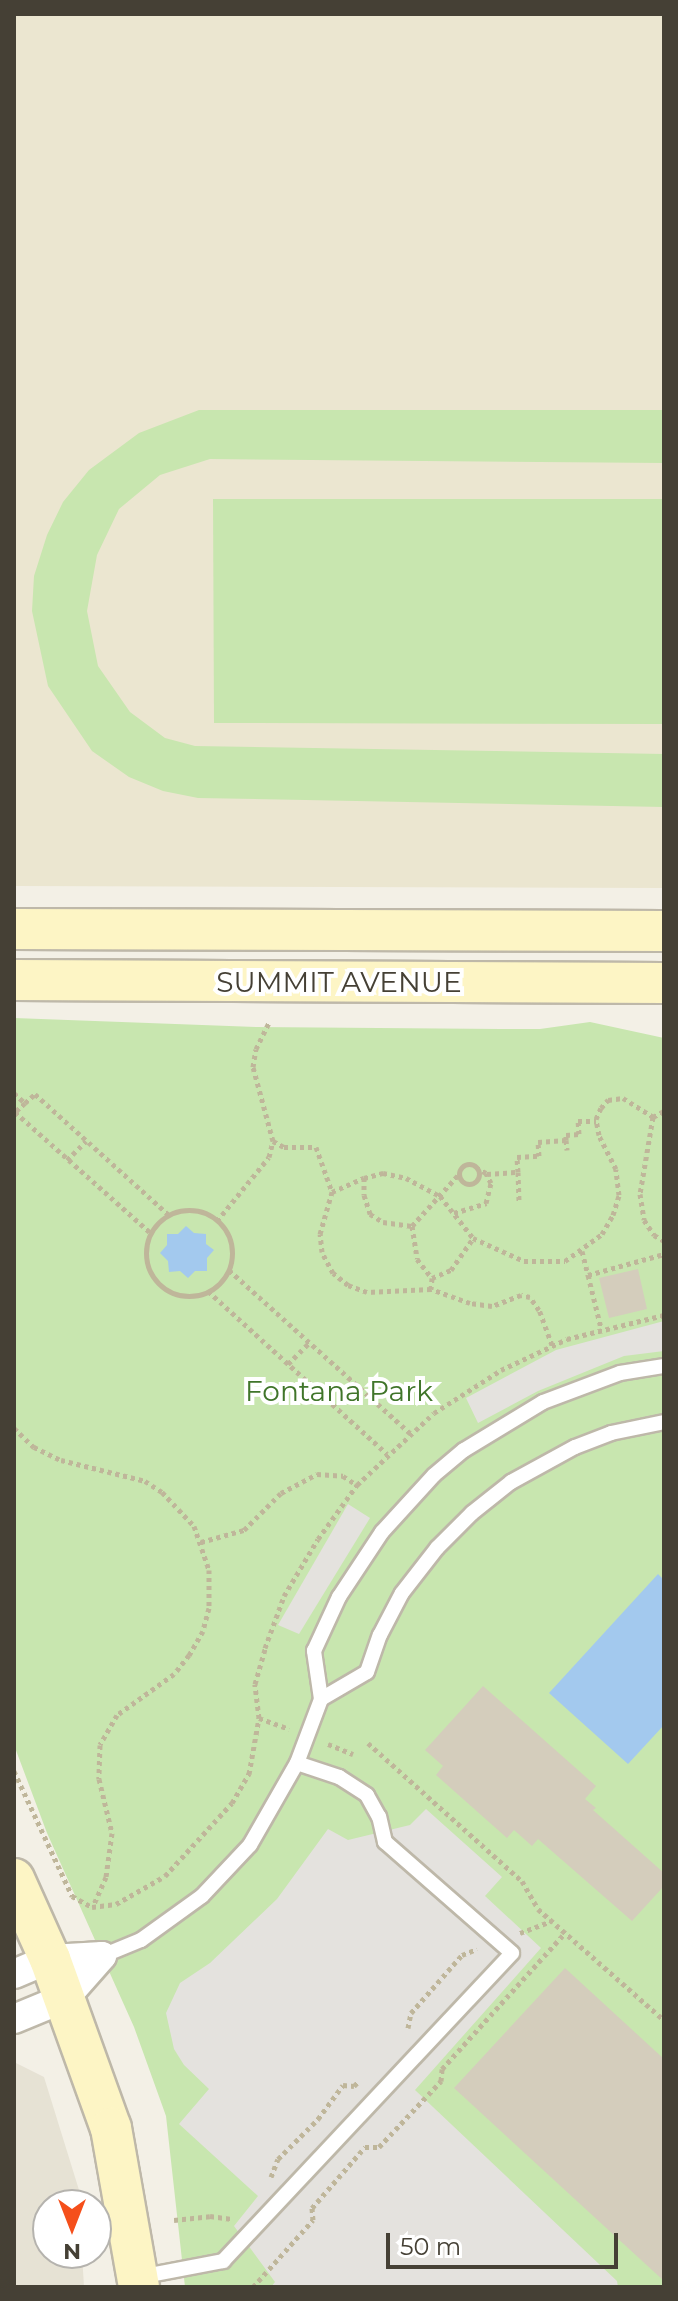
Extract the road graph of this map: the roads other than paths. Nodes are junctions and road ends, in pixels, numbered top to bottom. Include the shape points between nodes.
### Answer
1 (14, 929) edge
2 (664, 931) edge
3 (14, 980) edge
4 (664, 983) edge
5 (664, 1366) edge
6 (664, 1422) edge
7 (321, 1699) junction
8 (297, 1763) junction
9 (14, 1879) edge
10 (102, 1956) junction
11 (50, 1959) junction
12 (14, 1974) edge
13 (65, 1998) junction
14 (14, 2019) edge
15 (138, 2282) edge

1 - 2 main road, SUMMIT AVENUE
3 - 4 main road, SUMMIT AVENUE
5 - 7 lane via 620,1373 543,1402 464,1450 434,1475 382,1532 339,1597 314,1651
6 - 7 lane via 575,1447 511,1482 472,1513 402,1593 367,1672
7 - 8 lane
8 - 10 lane via 250,1845 202,1896 141,1940
8 - 15 lane via 339,1777 367,1795 385,1842 512,1953 223,2261
9 - 11 main road
10 - 11 street
10 - 13 street
11 - 12 street
11 - 13 main road
13 - 14 street
13 - 15 main road via 111,2128

